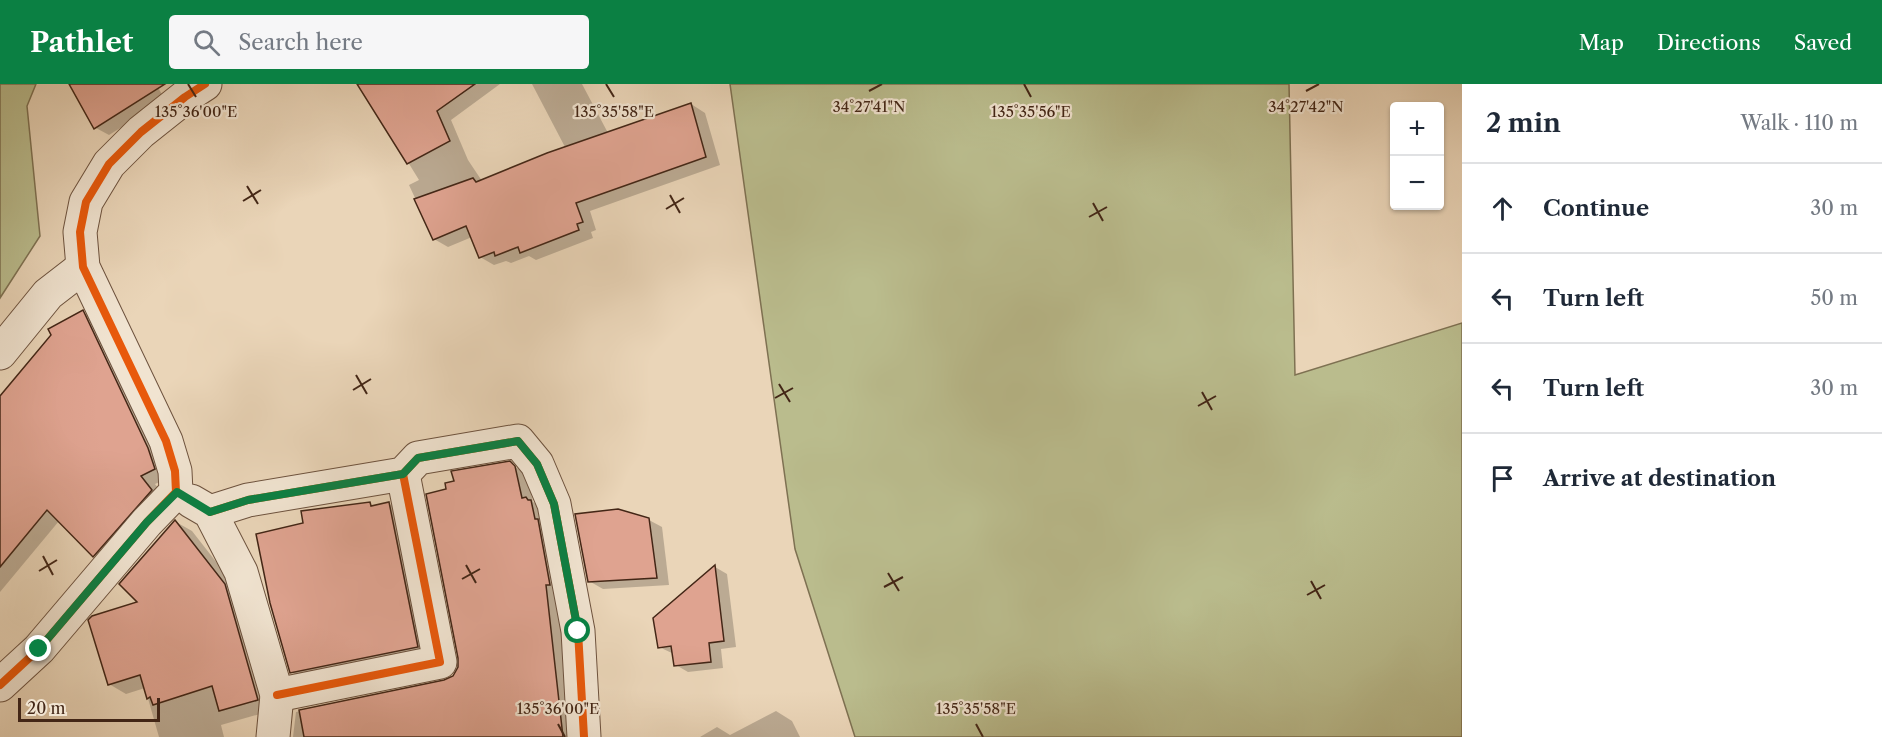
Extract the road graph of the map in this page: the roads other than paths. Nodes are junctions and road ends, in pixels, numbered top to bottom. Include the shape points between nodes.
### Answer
1 (205, 84) edge
2 (83, 267) junction
3 (0, 353) edge
4 (403, 474) junction
5 (177, 492) junction
6 (210, 512) junction
7 (0, 685) edge
8 (278, 695) junction
9 (273, 737) edge
10 (584, 737) edge

1 - 2 street via 141,132 109,164 86,202 80,232
2 - 3 street via 48,294
2 - 5 street via 166,441
4 - 6 street via 248,500
4 - 8 street via 440,662
4 - 10 street via 418,458 518,441 537,464 554,504 578,631
5 - 6 street
5 - 7 street via 39,649
6 - 8 street via 241,572
8 - 9 street

